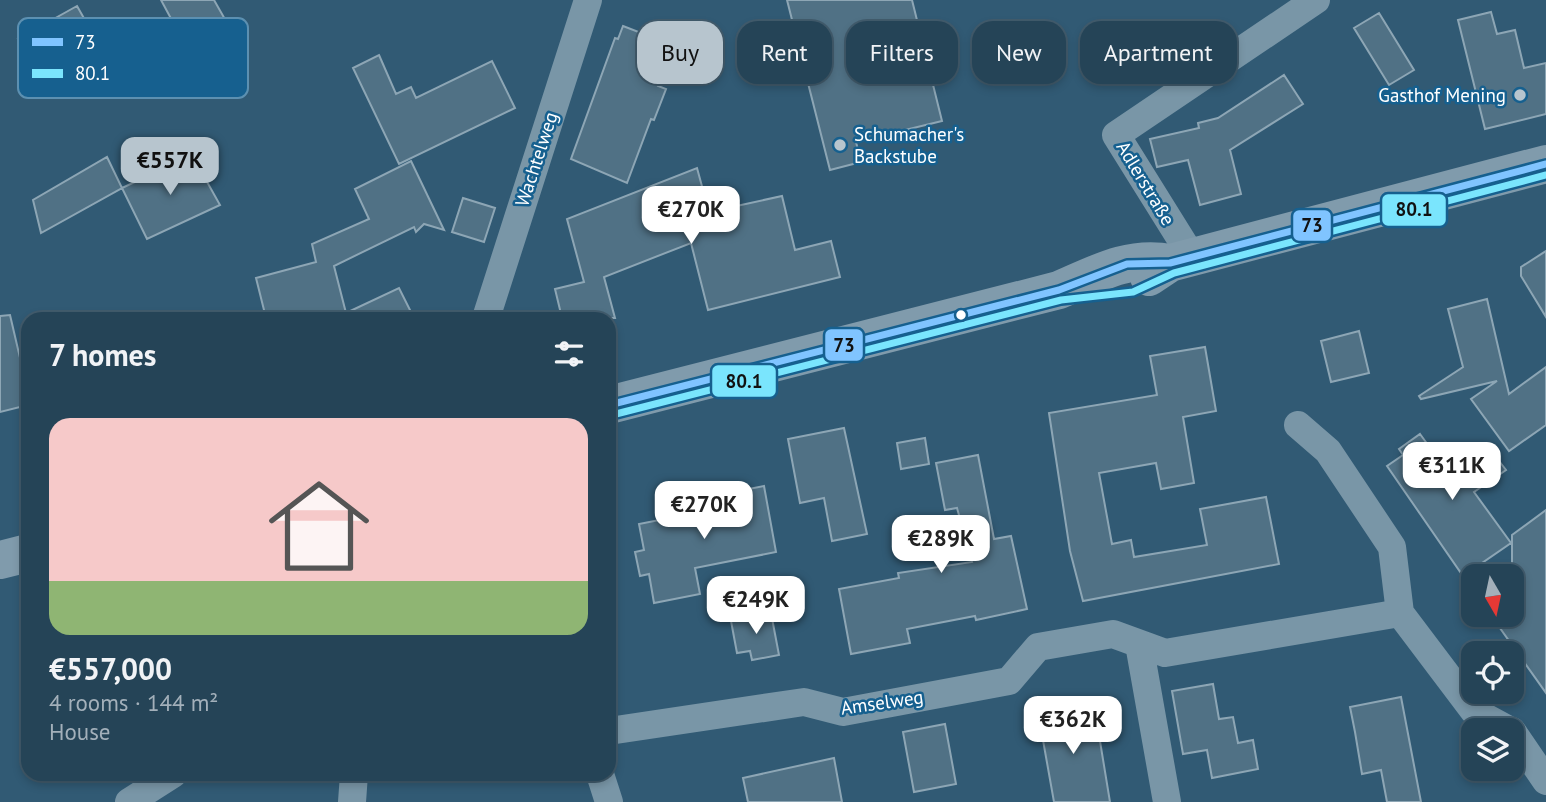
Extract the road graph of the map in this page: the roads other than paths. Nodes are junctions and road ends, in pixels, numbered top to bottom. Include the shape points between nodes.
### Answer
1 (588, 0) edge
2 (1316, 0) edge
3 (1546, 164) edge
4 (1181, 260) junction
5 (488, 312) edge
6 (616, 403) edge
7 (1298, 425) dead end
8 (21, 555) edge
9 (0, 560) edge
10 (1400, 613) junction
11 (1139, 644) junction
12 (1487, 718) edge
13 (616, 731) edge
14 (1524, 750) edge
15 (162, 781) edge
16 (354, 781) edge
17 (602, 781) edge
18 (1546, 781) edge
19 (129, 802) edge
20 (352, 802) edge
21 (609, 802) edge
22 (1167, 802) edge

1 - 5 street, Wachtelweg
2 - 4 street, Adlerstraße via 1116,135
3 - 4 main road
4 - 6 main road via 1153,276 1112,286 1059,290
7 - 10 street via 1328,451 1392,547
8 - 9 main road
10 - 11 street, Amselweg via 1165,653
10 - 12 street via 1474,711
11 - 13 street, Amselweg via 1113,634 1038,647 1009,681 843,712 804,702
11 - 22 street
14 - 18 street
15 - 19 street
16 - 20 street
17 - 21 street

